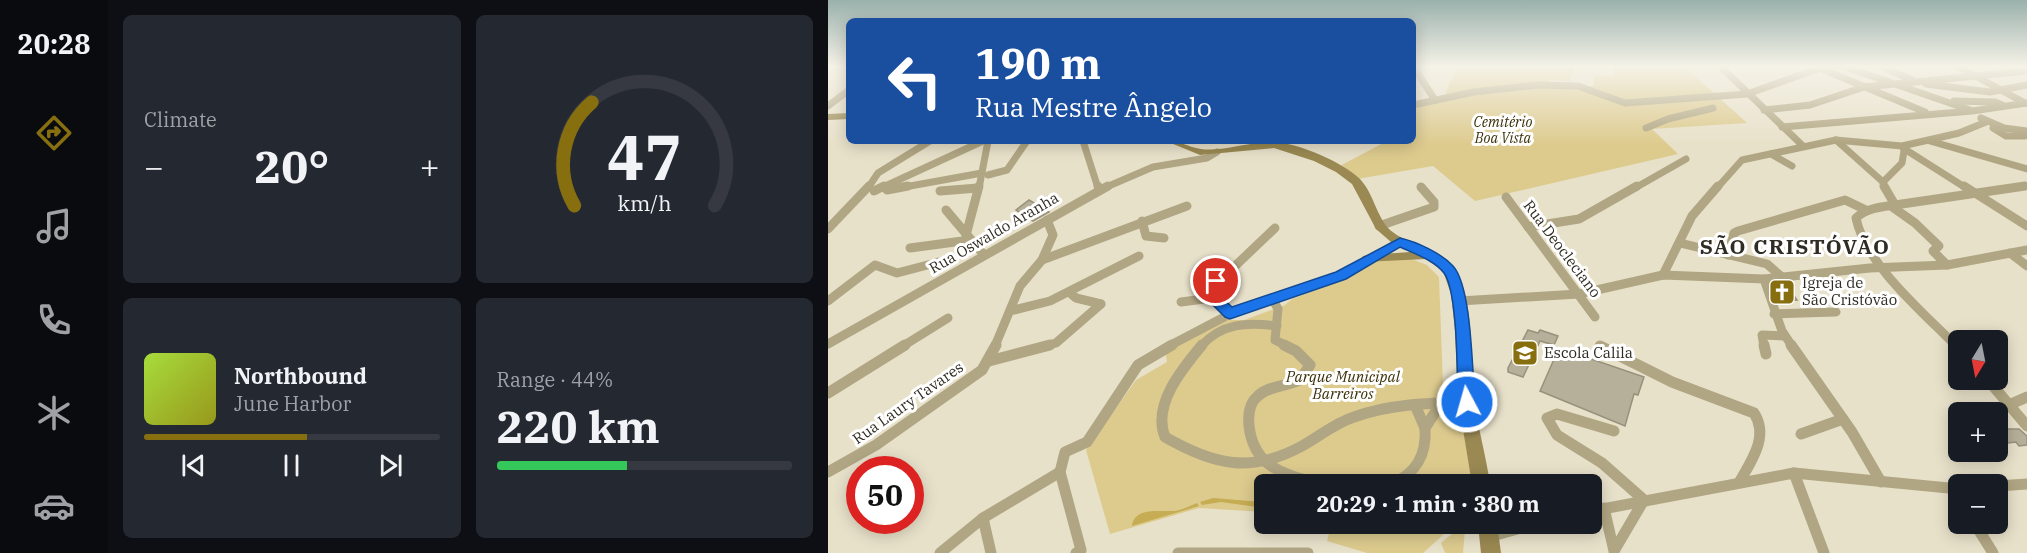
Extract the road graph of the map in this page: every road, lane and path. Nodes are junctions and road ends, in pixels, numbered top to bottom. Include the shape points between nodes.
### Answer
1 (846, 92) edge
2 (1430, 92) edge
3 (1481, 92) edge
4 (1594, 92) edge
5 (1745, 92) edge
6 (1753, 92) edge
7 (1850, 92) edge
8 (1876, 92) edge
9 (1920, 92) edge
10 (2005, 92) edge
11 (1747, 94) junction
12 (1680, 99) junction
13 (1435, 100) junction
14 (1949, 101) junction
15 (2026, 103) edge
16 (1416, 104) edge
17 (828, 106) edge
18 (2004, 106) junction
19 (1713, 108) dead end
20 (1764, 110) junction
21 (1972, 111) junction
22 (1693, 112) junction
23 (1928, 113) junction
24 (846, 114) edge
25 (828, 115) edge
26 (1985, 122) junction
27 (1782, 127) junction
28 (1646, 128) dead end
29 (2027, 131) edge
30 (2027, 136) edge
31 (1836, 140) junction
32 (1928, 141) junction
33 (925, 144) edge
34 (976, 144) edge
35 (988, 144) edge
36 (1025, 144) edge
37 (1084, 144) edge
38 (1180, 144) edge
39 (1274, 144) edge
40 (1281, 144) edge
41 (1802, 146) junction
42 (1903, 148) junction
43 (1208, 154) junction
44 (1771, 154) junction
45 (1686, 159) dead end
46 (1792, 166) dead end
47 (2027, 169) edge
48 (985, 174) junction
49 (1883, 182) junction
50 (2027, 186) edge
51 (1421, 187) dead end
52 (978, 188) junction
53 (1099, 190) junction
54 (870, 191) junction
55 (939, 191) dead end
56 (1978, 195) junction
57 (1506, 197) dead end
58 (1187, 206) dead end
59 (1893, 206) junction
60 (946, 210) dead end
61 (1866, 210) junction
62 (1047, 220) junction
63 (1143, 221) junction
64 (1379, 226) junction
65 (2027, 226) edge
66 (1528, 227) junction
67 (1275, 228) dead end
68 (828, 229) edge
69 (968, 238) junction
70 (1164, 238) dead end
71 (1400, 242) junction
72 (1680, 243) junction
73 (910, 248) dead end
74 (2027, 250) edge
75 (2010, 253) junction
76 (984, 255) junction
77 (1428, 255) junction
78 (1728, 255) junction
79 (1139, 256) dead end
80 (1368, 259) junction
81 (1042, 260) junction
82 (939, 262) dead end
83 (1947, 265) junction
84 (2027, 266) edge
85 (1887, 272) junction
86 (1663, 275) junction
87 (1783, 278) junction
88 (1764, 279) junction
89 (1069, 292) junction
90 (1579, 294) junction
91 (1212, 298) junction
92 (1273, 300) junction
93 (828, 301) edge
94 (1459, 301) junction
95 (1181, 302) dead end
96 (1010, 311) junction
97 (1836, 312) dead end
98 (1230, 314) junction
99 (1774, 314) junction
100 (948, 318) dead end
101 (1595, 318) dead end
102 (1277, 326) junction
103 (1785, 336) junction
104 (1948, 337) edge
105 (828, 344) edge
106 (1600, 346) dead end
107 (1766, 354) dead end
108 (989, 361) junction
109 (1998, 390) edge
110 (828, 393) edge
111 (2027, 397) edge
112 (1441, 402) junction
113 (1467, 402) junction
114 (2011, 404) junction
115 (1415, 405) junction
116 (1843, 418) junction
117 (2026, 423) edge
118 (1425, 428) junction
119 (1614, 431) dead end
120 (1801, 434) dead end
121 (1263, 462) junction
122 (828, 472) edge
123 (1060, 472) junction
124 (1794, 473) junction
125 (1294, 474) edge
126 (1409, 474) edge
127 (1479, 474) edge
128 (1740, 481) junction
129 (1881, 482) junction
130 (2027, 484) edge
131 (2008, 485) edge
132 (1948, 491) edge
133 (1644, 500) junction
134 (1602, 508) edge
135 (983, 518) junction
136 (1602, 520) edge
137 (1981, 534) edge
138 (1079, 552) edge
139 (1614, 552) edge
140 (940, 553) edge
141 (991, 553) edge
142 (1178, 553) edge
143 (1308, 553) edge
144 (1824, 553) edge
145 (1993, 553) edge

1 - 17 street
2 - 13 street
3 - 13 street
4 - 12 street via 1619,103
5 - 11 street
6 - 11 street
7 - 20 street via 1810,105
8 - 23 street
9 - 14 street
10 - 15 street
11 - 12 street
11 - 20 street
12 - 22 street
13 - 16 street
14 - 18 street via 1995,102
14 - 21 street
15 - 18 street
18 - 21 street
19 - 22 street
20 - 27 street
21 - 23 street
21 - 26 street
22 - 28 street
23 - 27 street
24 - 25 main road
26 - 29 street
26 - 30 street via 2006,136
26 - 32 street
27 - 41 street
31 - 41 street
31 - 42 street
31 - 49 street
32 - 42 street
32 - 47 street
33 - 54 street via 880,171 870,181
34 - 54 street
35 - 48 street
36 - 48 street via 1007,170
37 - 53 street
38 - 43 main road
39 - 43 main road
40 - 64 main road via 1345,172 1357,182
41 - 44 street
42 - 49 street via 1902,164
42 - 56 street
43 - 53 street, Rua Oswaldo Aranha via 1139,172
44 - 46 street
44 - 72 street via 1738,163 1692,216
45 - 66 street via 1579,219
48 - 52 street
48 - 54 street
49 - 59 street
50 - 56 street
51 - 64 street via 1434,207
52 - 55 street
52 - 69 street
53 - 62 street, Rua Oswaldo Aranha
54 - 68 street
56 - 59 street
56 - 65 street
57 - 66 street, Rua Deocleciano
58 - 63 street
59 - 61 street
59 - 83 street via 1939,246 1933,250
60 - 69 street
61 - 78 street via 1845,200 1735,232
61 - 85 street via 1856,218 1857,232
62 - 76 street, Rua Oswaldo Aranha
62 - 81 street, Rua Laury Tavares via 1053,235
63 - 70 street via 1146,236
63 - 81 street
64 - 71 main road
66 - 90 street, Rua Deocleciano
67 - 91 street via 1216,281
69 - 73 street
69 - 76 street
71 - 77 main road
71 - 80 street
72 - 78 street
72 - 86 street
74 - 75 street
75 - 83 street
75 - 84 street
76 - 105 street, Rua Oswaldo Aranha
77 - 80 main road
77 - 94 main road via 1451,274
78 - 87 street via 1770,266
79 - 89 street
80 - 92 street via 1341,276
81 - 96 street, Rua Laury Tavares via 1020,286
82 - 93 street via 897,273 875,266
83 - 85 street
85 - 87 street
85 - 104 street
86 - 88 street
86 - 90 street
87 - 88 street
88 - 99 street
89 - 96 street via 1026,309
89 - 108 street via 1076,298 1101,304 1056,343
90 - 94 street
90 - 101 street, Rua Deocleciano
91 - 95 street
91 - 98 street
92 - 98 street
92 - 102 street via 1278,309
94 - 113 main road
96 - 108 street, Rua Laury Tavares
97 - 99 street
98 - 123 street via 1138,366 1086,443 1065,452
99 - 103 street
100 - 110 street
102 - 121 street via 1275,340 1310,364 1299,382 1261,393 1247,414 1253,447
102 - 121 street via 1237,323 1215,332 1176,380 1160,420 1165,437 1191,454 1227,465
103 - 107 street via 1762,335
103 - 116 street
106 - 128 street via 1672,382 1754,413 1760,421 1759,442
108 - 122 street, Rua Laury Tavares via 915,420
109 - 114 street
111 - 114 street
112 - 113 street
112 - 115 street
112 - 118 street
113 - 127 main road
114 - 117 street
115 - 118 street
115 - 121 street via 1362,414
116 - 120 street
116 - 129 street
118 - 126 street via 1424,455
119 - 133 street via 1557,414 1547,418 1557,435 1602,463
121 - 125 street
123 - 135 street
123 - 138 street
124 - 128 street
124 - 129 street
124 - 144 street
128 - 133 street
129 - 132 street
130 - 131 street
133 - 134 street
133 - 139 street
135 - 140 street
135 - 141 street
136 - 139 street
137 - 145 street
142 - 143 street

